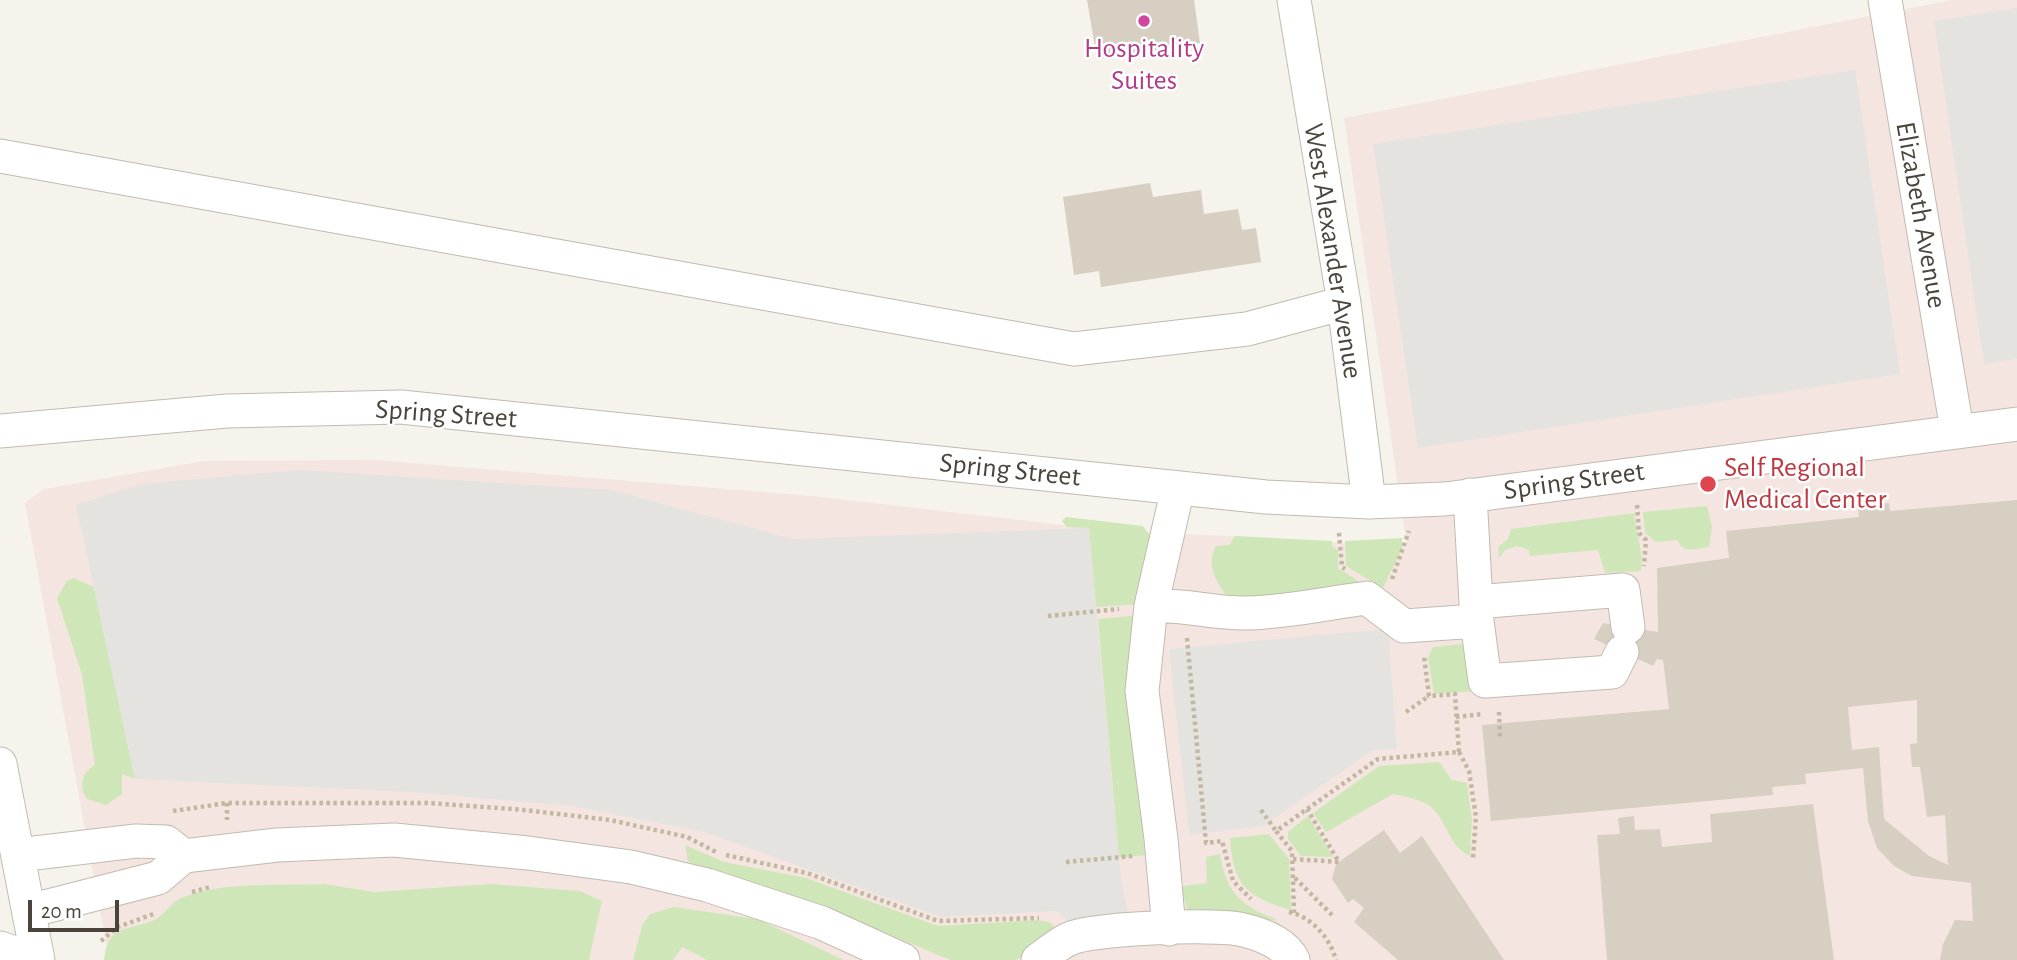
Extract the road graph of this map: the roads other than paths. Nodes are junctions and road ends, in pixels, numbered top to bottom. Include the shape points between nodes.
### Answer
1 (1294, 0) edge
2 (1885, 0) edge
3 (0, 156) edge
4 (1344, 303) junction
5 (2017, 424) edge
6 (1957, 430) junction
7 (0, 431) edge
8 (1178, 488) junction
9 (1470, 495) junction
10 (1369, 502) junction
11 (1166, 605) junction
12 (1477, 611) junction
13 (0, 764) edge
14 (18, 855) junction
15 (184, 856) junction
16 (29, 911) junction
17 (1169, 929) junction
18 (1098, 941) edge
19 (0, 948) edge
20 (37, 960) edge
21 (903, 960) edge
22 (1038, 960) edge
23 (1059, 960) edge
24 (1293, 960) edge

1 - 4 street, West Alexander Avenue
2 - 6 street, Elizabeth Avenue
3 - 4 street via 1074,349 1247,329
4 - 10 street, West Alexander Avenue
5 - 6 street, Spring Street
6 - 9 street, Spring Street
7 - 8 street, Spring Street via 227,411 401,407
8 - 10 street, Spring Street
8 - 11 street
9 - 10 street, Spring Street
9 - 12 street
11 - 12 street via 1248,613 1367,598 1404,625
11 - 17 street via 1142,691
12 - 12 street via 1485,681 1612,672 1625,639 1622,590
13 - 14 street
14 - 15 street via 136,841 166,842
14 - 16 street
15 - 16 street via 158,878
15 - 21 street via 277,845 394,841 631,867 822,923
16 - 20 street
17 - 18 street
17 - 24 street via 1240,929 1271,939
18 - 22 street via 1070,938
18 - 23 street
19 - 20 street

